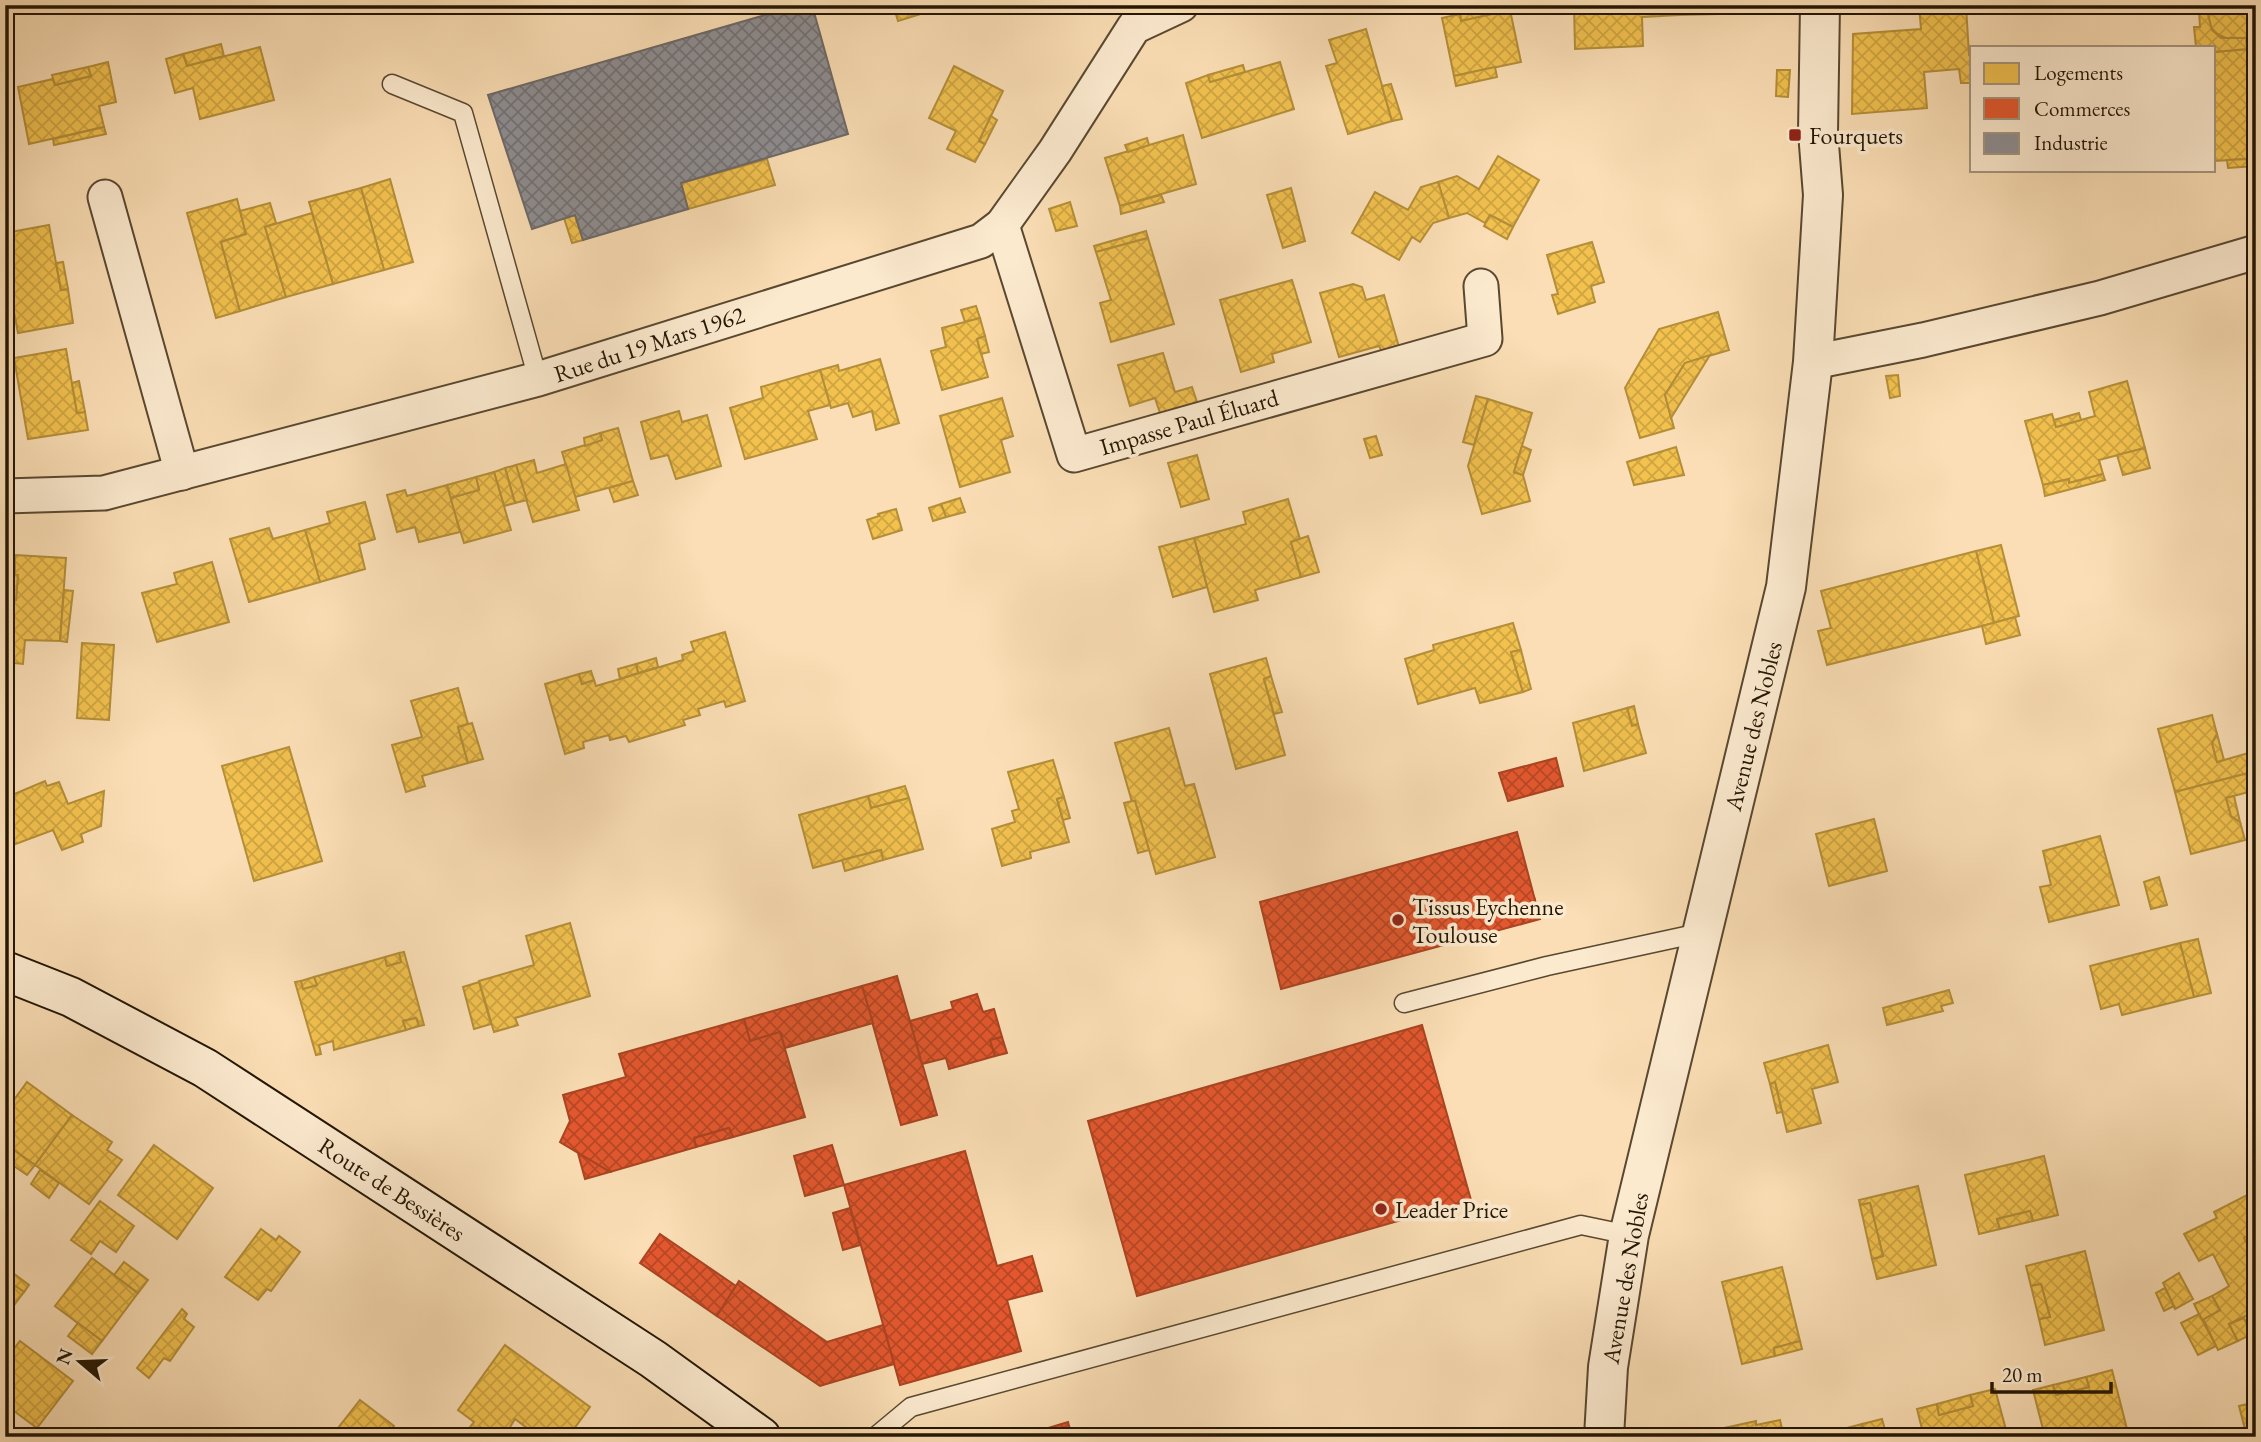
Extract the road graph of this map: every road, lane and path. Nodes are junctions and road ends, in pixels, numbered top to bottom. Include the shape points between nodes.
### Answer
1 (1181, 5) edge
2 (1821, 5) edge
3 (392, 84) dead end
4 (105, 197) dead end
5 (1002, 225) junction
6 (2256, 252) edge
7 (1481, 286) dead end
8 (1813, 362) junction
9 (537, 379) junction
10 (182, 473) junction
11 (5, 496) edge
12 (1704, 932) junction
13 (5, 971) edge
14 (1404, 1003) dead end
15 (1629, 1236) junction
16 (761, 1437) edge
17 (875, 1437) edge
18 (1604, 1437) edge

1 - 5 street, Rue du 19 Mars 1962 via 1134,27
2 - 8 street, Avenue des Nobles via 1818,132 1823,195
3 - 9 lane via 463,113
4 - 10 street
5 - 7 street, Impasse Paul Éluard via 1074,455 1485,339
5 - 9 street, Rue du 19 Mars 1962 via 981,241
6 - 8 street via 2100,298
8 - 12 street, Avenue des Nobles via 1786,587
9 - 10 street, Rue du 19 Mars 1962
10 - 11 street, Rue du 19 Mars 1962 via 104,493
12 - 14 lane
12 - 15 street, Avenue des Nobles
13 - 16 street, Route de Bessières via 71,997 205,1068 653,1359
15 - 17 lane via 1581,1225 911,1407
15 - 18 street, Avenue des Nobles via 1608,1367

